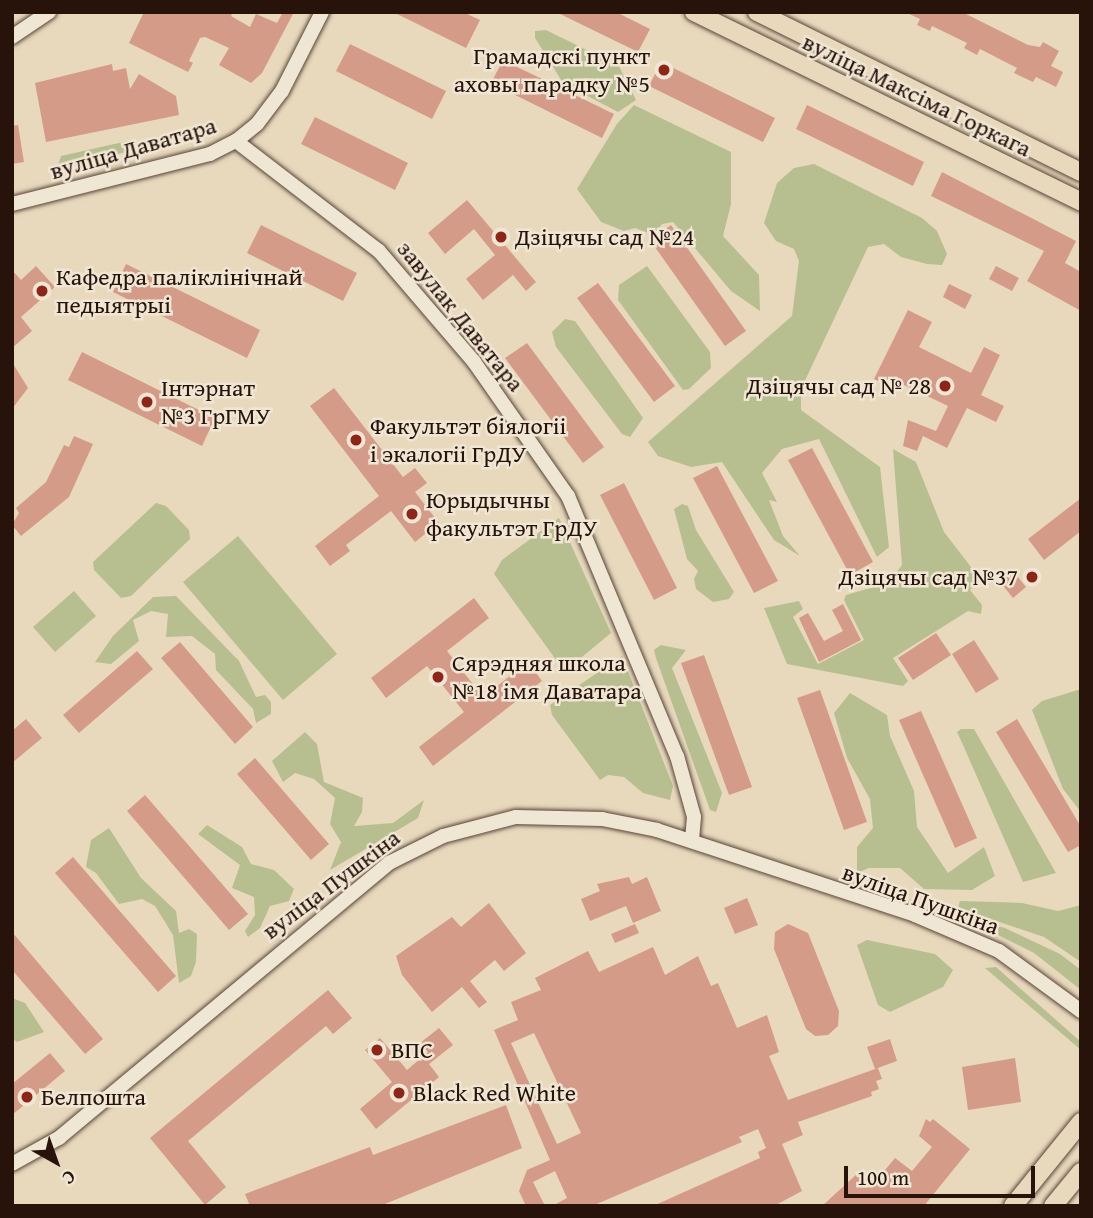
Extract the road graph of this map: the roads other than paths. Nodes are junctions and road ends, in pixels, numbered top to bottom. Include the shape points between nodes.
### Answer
1 (49, 12) edge
2 (322, 12) edge
3 (694, 12) edge
4 (757, 12) edge
5 (12, 37) edge
6 (962, 113) junction
7 (949, 138) junction
8 (236, 141) junction
9 (1081, 172) edge
10 (1081, 202) edge
11 (12, 204) edge
12 (692, 841) junction
13 (1081, 1011) edge
14 (1081, 1122) edge
15 (12, 1164) edge
16 (1081, 1172) edge
17 (1013, 1206) edge
18 (1053, 1206) edge

1 - 5 street
2 - 8 street, вуліца Даватара via 282,91 257,124
3 - 7 main road, вуліца Максіма Горкага
4 - 6 main road, вуліца Максіма Горкага
6 - 7 main road
6 - 9 main road, вуліца Максіма Горкага
7 - 10 main road, вуліца Максіма Горкага
8 - 11 street, вуліца Даватара via 210,154
8 - 12 street, завулак Даватара via 379,251 474,362 568,496 685,778 694,817
12 - 13 street, вуліца Пушкіна via 964,934 1030,969
12 - 15 street, вуліца Пушкіна via 602,819 554,815 482,824 416,846 249,976 59,1138
14 - 17 main road
16 - 18 main road

